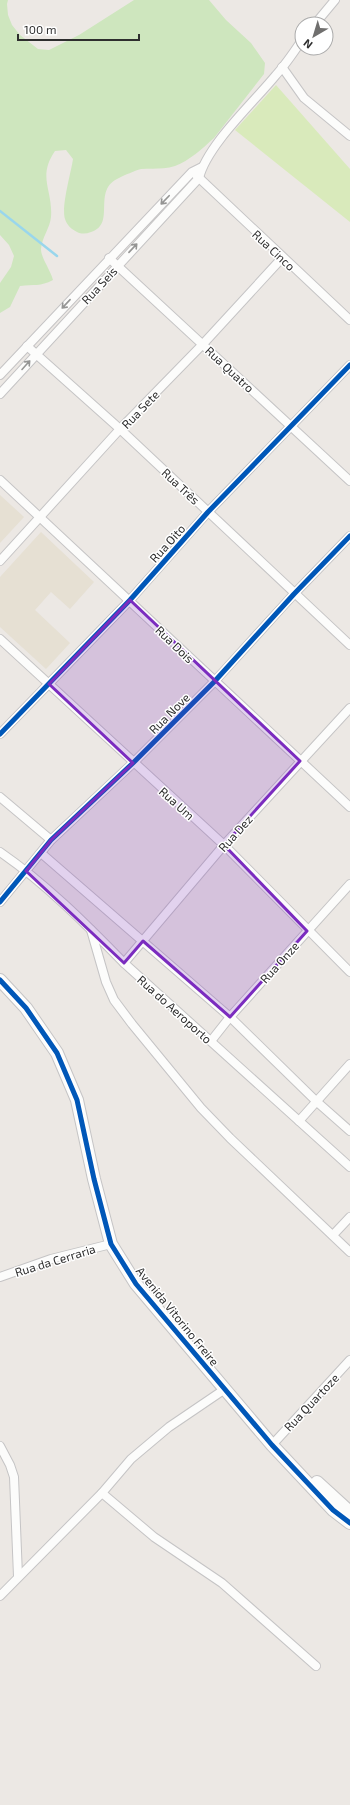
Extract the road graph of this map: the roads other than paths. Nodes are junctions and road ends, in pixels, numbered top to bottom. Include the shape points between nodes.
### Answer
1 (335, 0) edge
2 (322, 16) edge
3 (294, 51) edge
4 (282, 67) junction
5 (350, 136) edge
6 (202, 167) junction
7 (192, 172) junction
8 (199, 178) junction
9 (109, 258) junction
10 (282, 258) junction
11 (118, 265) junction
12 (350, 320) edge
13 (203, 344) junction
14 (27, 346) junction
15 (37, 353) junction
16 (350, 365) edge
17 (1, 371) edge
18 (0, 394) edge
19 (291, 427) junction
20 (120, 429) junction
21 (0, 480) edge
22 (350, 481) edge
23 (208, 512) junction
24 (40, 518) junction
25 (350, 536) edge
26 (0, 561) edge
27 (294, 594) junction
28 (130, 600) junction
29 (0, 638) edge
30 (350, 645) edge
31 (214, 682) junction
32 (49, 684) junction
33 (350, 708) edge
34 (0, 734) edge
35 (300, 761) junction
36 (133, 763) junction
37 (0, 797) edge
38 (350, 807) edge
39 (51, 840) junction
40 (224, 846) junction
41 (0, 852) edge
42 (41, 853) junction
43 (26, 872) junction
44 (350, 884) edge
45 (0, 902) edge
46 (91, 929) junction
47 (307, 930) junction
48 (143, 941) junction
49 (124, 963) junction
50 (0, 971) edge
51 (350, 972) edge
52 (0, 980) edge
53 (230, 1017) junction
54 (210, 1041) junction
55 (350, 1064) edge
56 (316, 1101) junction
57 (300, 1121) junction
58 (350, 1131) edge
59 (350, 1167) edge
60 (350, 1217) edge
61 (333, 1235) junction
62 (111, 1244) junction
63 (350, 1252) edge
64 (0, 1277) edge
65 (350, 1360) edge
66 (225, 1389) junction
67 (275, 1442) junction
68 (0, 1446) edge
69 (102, 1493) junction
70 (350, 1512) edge
71 (350, 1523) edge
72 (18, 1576) junction
73 (0, 1596) edge
74 (316, 1666) dead end

1 - 2 street
3 - 4 street
4 - 5 street via 304,98
4 - 6 street via 235,122
6 - 7 street
6 - 8 street
7 - 8 street, Rua Cinco
7 -> 9 street
8 - 10 street, Rua Cinco
11 -> 8 street, Rua Seis
9 - 11 street, Rua Quatro
9 -> 14 street
10 - 12 street, Rua Cinco
10 - 13 street, Rua Sete
11 - 13 street, Rua Quatro
11 - 15 street, Rua Seis
13 - 19 street, Rua Quatro
13 - 20 street, Rua Sete
14 - 15 street, Rua Três
14 - 17 street
18 -> 15 street, Rua Seis
15 - 20 street, Rua Três
16 - 19 street, Rua Oito
19 - 22 street, Rua Quatro
19 - 23 street, Rua Oito
20 - 23 street, Rua Três
20 - 24 street, Rua Sete
21 - 24 street, Rua Dois
23 - 27 street, Rua Três
23 - 28 street, Rua Oito
24 - 26 street, Rua Sete
24 - 28 street, Rua Dois
25 - 27 street, Rua Nove
27 - 30 street, Rua Três
27 - 31 street, Rua Nove
28 - 31 street, Rua Dois
28 - 32 street, Rua Oito
29 - 32 street, Rua Um
31 - 35 street, Rua Dois
31 - 36 street, Rua Nove
32 - 34 street, Rua Oito
32 - 36 street, Rua Um
33 - 35 street, Rua Dez
35 - 38 street, Rua Dois
35 - 40 street, Rua Dez
36 - 39 street, Rua Nove
36 - 40 street, Rua Um
37 - 39 street
39 - 42 street, Rua Nove
40 - 47 street, Rua Um
40 - 48 street, Rua Dez
41 - 43 street, Rua do Aeroporto
42 - 43 street, Rua Nove
42 - 48 street
43 - 45 street, Rua Nove
43 - 46 street, Rua do Aeroporto
44 - 47 street, Rua Onze
46 - 49 street, Rua do Aeroporto
46 - 61 street via 106,982 114,1000 132,1024 201,1108
47 - 51 street, Rua Um
47 - 53 street, Rua Onze
48 - 49 street, Rua Dez
48 - 53 street
49 - 54 street, Rua do Aeroporto
50 - 67 street, Avenida Vitorino Freire via 50,1031 77,1084 117,1240 125,1256 154,1297
52 - 62 street, Avenida Vitorino Freire via 26,1008 54,1049 77,1100
53 - 54 street, Rua Onze
53 - 56 street
54 - 57 street, Rua do Aeroporto
55 - 56 street
56 - 57 street
56 - 58 street
57 - 59 street, Rua do Aeroporto
60 - 61 street
61 - 63 street
62 - 64 street, Rua da Cerraria via 50,1259
62 - 66 street, Avenida Vitorino Freire via 136,1284
65 - 67 street, Rua Quartoze
66 - 67 street, Avenida Vitorino Freire
66 - 69 street via 131,1458
67 - 70 street, Avenida Vitorino Freire
67 - 71 street, Avenida Vitorino Freire via 333,1510
68 - 72 street via 14,1477
69 - 72 street
69 - 74 street via 154,1536 222,1583
72 - 73 street

